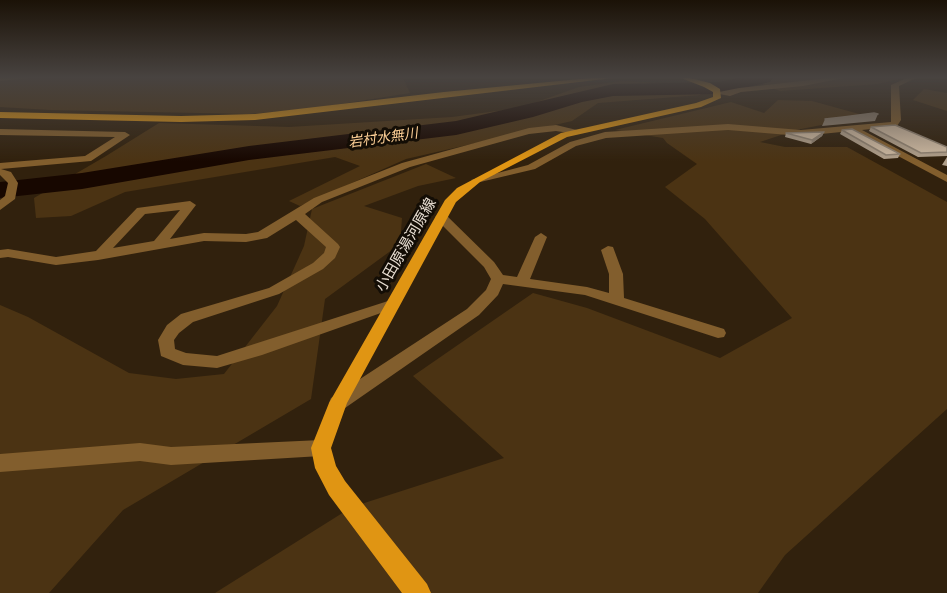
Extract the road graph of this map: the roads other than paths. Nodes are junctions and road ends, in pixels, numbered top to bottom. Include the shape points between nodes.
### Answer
1 (348, 106) edge
2 (695, 106) edge
3 (896, 106) edge
4 (0, 115) edge
5 (854, 129) junction
6 (576, 131) junction
7 (0, 132) edge
8 (0, 166) edge
9 (0, 172) edge
10 (947, 179) edge
11 (476, 180) junction
12 (0, 206) edge
13 (297, 214) junction
14 (441, 217) junction
15 (540, 237) dead end
16 (158, 246) junction
17 (608, 250) dead end
18 (0, 254) edge
19 (98, 256) junction
20 (498, 279) junction
21 (522, 282) junction
22 (617, 300) junction
23 (390, 305) junction
24 (718, 333) dead end
25 (338, 403) junction
26 (321, 448) junction
27 (0, 463) edge
28 (418, 593) edge

1 - 4 main road via 255,117
2 - 6 main road, 小田原湯河原線
3 - 5 street via 894,124
5 - 10 street
5 - 11 street via 801,133 728,127 605,135 573,144 531,167
6 - 11 main road, 小田原湯河原線
6 - 13 street via 529,131 406,165 318,200
7 - 8 street via 125,135 87,159
9 - 12 street via 13,183 11,197
11 - 14 main road, 小田原湯河原線 via 451,200
13 - 16 street via 262,235 204,237
13 - 23 street via 327,239 333,247 330,255 274,291 187,318 166,340 166,352 183,359 217,362
14 - 20 street
14 - 23 main road, 小田原湯河原線
15 - 21 street
16 - 19 street
16 - 19 street via 190,205 141,212
17 - 22 street via 616,274
18 - 19 street via 56,261
20 - 21 street
20 - 25 street via 493,292 473,312
21 - 22 street via 587,291
22 - 24 street
23 - 25 main road, 小田原湯河原線
25 - 26 main road, 小田原湯河原線
26 - 27 street via 171,456 140,452
26 - 28 main road via 337,488

